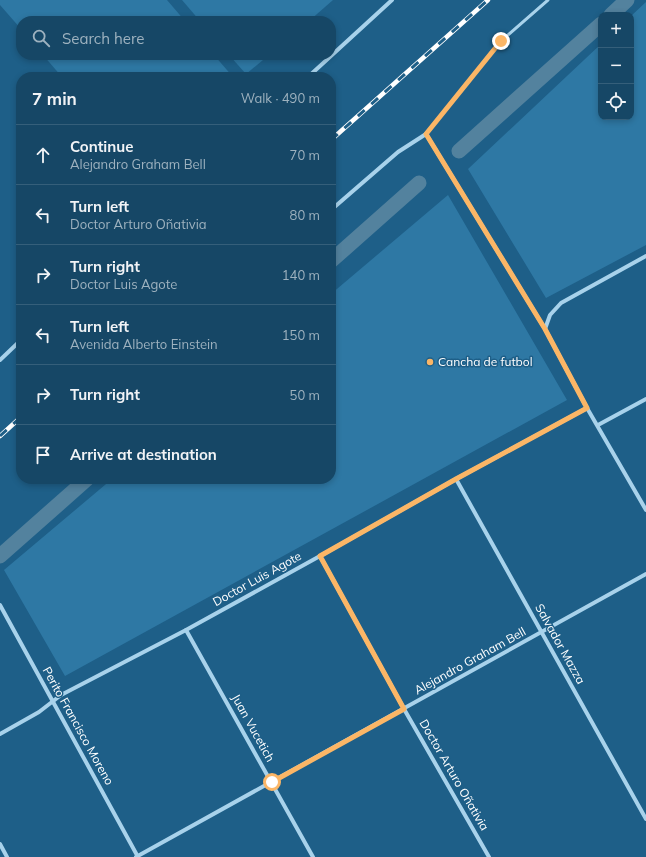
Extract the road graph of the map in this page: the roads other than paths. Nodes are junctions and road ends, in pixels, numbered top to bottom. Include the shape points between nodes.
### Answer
1 (392, 0) edge
2 (548, 0) edge
3 (336, 51) edge
4 (327, 60) edge
5 (313, 72) edge
6 (426, 134) junction
7 (336, 206) edge
8 (646, 256) edge
9 (545, 329) junction
10 (16, 345) edge
11 (0, 360) edge
12 (646, 399) edge
13 (587, 408) junction
14 (598, 425) junction
15 (456, 479) junction
16 (646, 510) edge
17 (320, 556) junction
18 (646, 574) edge
19 (0, 605) edge
20 (186, 630) junction
21 (542, 632) junction
22 (53, 701) junction
23 (404, 709) junction
24 (0, 734) edge
25 (272, 782) junction
26 (646, 819) edge
27 (0, 844) edge
28 (7, 857) edge
29 (137, 857) edge
30 (313, 857) edge
31 (489, 857) edge

1 - 3 street
2 - 6 lane via 501,41
4 - 5 street
6 - 7 street via 398,152
6 - 9 street
8 - 9 street via 561,303 550,315
9 - 13 street
10 - 11 street
12 - 14 street
13 - 14 street
13 - 15 street, Doctor Luis Agote
14 - 16 street
15 - 17 street, Doctor Luis Agote
15 - 21 street, Salvador Mazza
17 - 20 street, Doctor Luis Agote
17 - 23 street, Doctor Arturo Oñativia
18 - 21 street, Alejandro Graham Bell
19 - 22 street, Perito Francisco Moreno
20 - 22 street, Doctor Luis Agote
20 - 25 street, Juan Vucetich
21 - 23 street, Alejandro Graham Bell
21 - 26 street, Salvador Mazza
22 - 24 street, Doctor Luis Agote
22 - 29 street, Perito Francisco Moreno
23 - 25 street, Alejandro Graham Bell
23 - 31 street, Doctor Arturo Oñativia
25 - 29 street, Alejandro Graham Bell
25 - 30 street, Juan Vucetich
27 - 28 street

